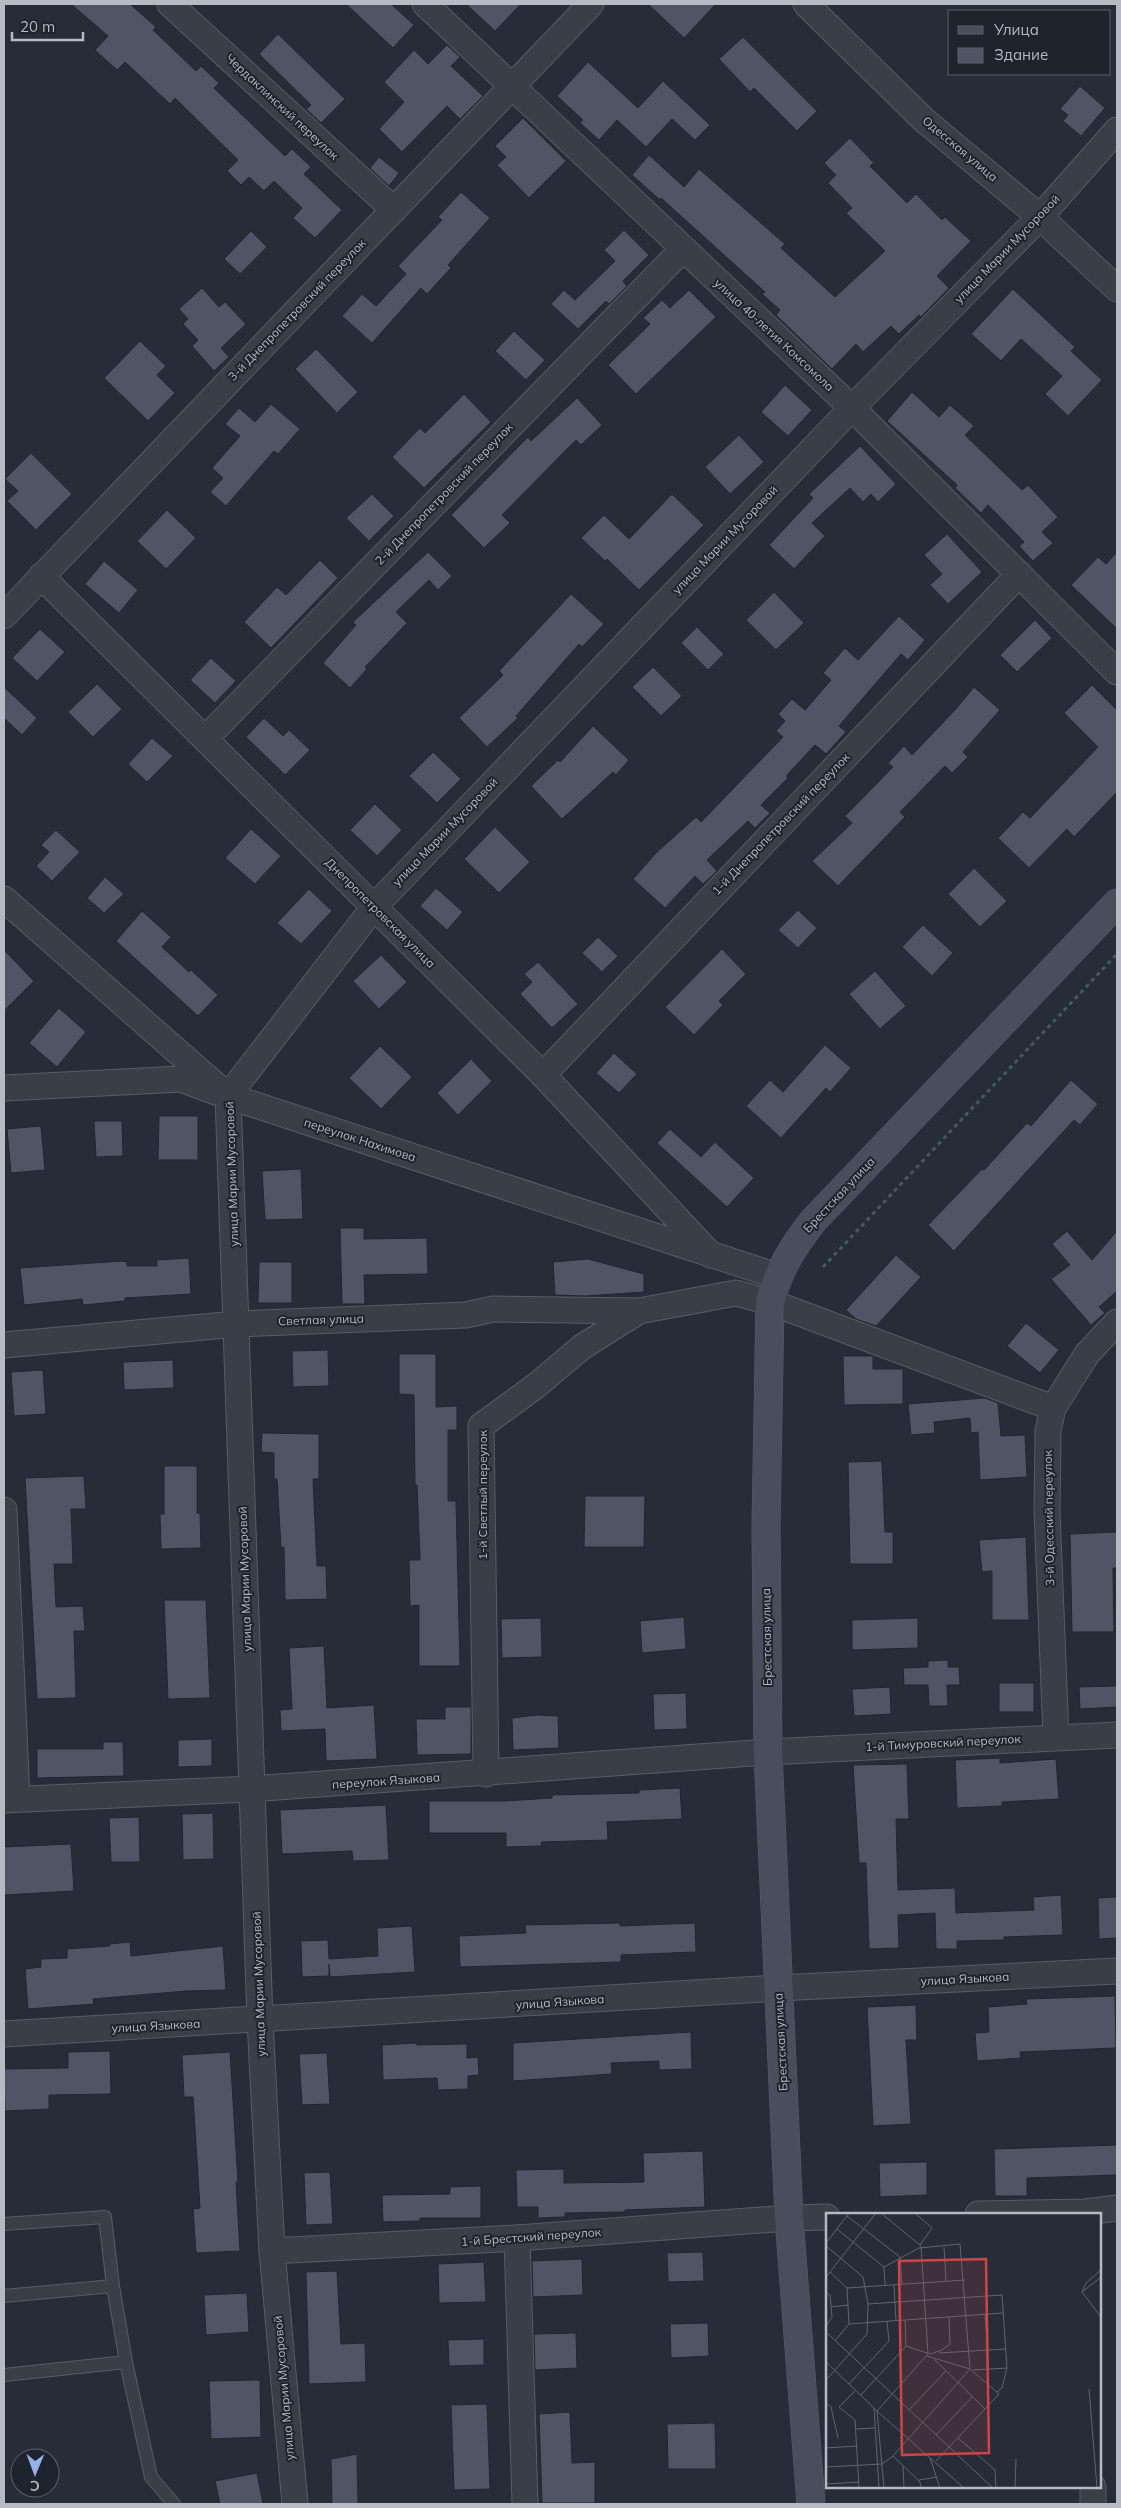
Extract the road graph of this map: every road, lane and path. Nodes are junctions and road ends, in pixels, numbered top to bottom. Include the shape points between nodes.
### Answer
1 (170, 4) edge
2 (425, 4) edge
3 (591, 4) edge
4 (806, 4) edge
5 (511, 87) junction
6 (1117, 130) edge
7 (394, 210) junction
8 (1040, 217) junction
9 (683, 249) junction
10 (1117, 290) edge
11 (852, 408) junction
12 (1019, 574) junction
13 (41, 576) junction
14 (4, 616) edge
15 (1117, 672) edge
16 (205, 739) junction
17 (4, 899) edge
18 (1117, 903) edge
19 (374, 907) junction
20 (1117, 954) edge
21 (543, 1075) junction
22 (4, 1088) edge
23 (228, 1096) junction
24 (711, 1255) junction
25 (823, 1267) dead end
26 (777, 1276) junction
27 (770, 1302) junction
28 (639, 1311) junction
29 (1117, 1322) edge
30 (238, 1324) junction
31 (4, 1345) edge
32 (1053, 1408) junction
33 (4, 1510) edge
34 (1117, 1735) edge
35 (1056, 1736) junction
36 (768, 1752) junction
37 (486, 1774) junction
38 (252, 1789) junction
39 (10, 1799) edge
40 (1117, 1971) edge
41 (779, 1988) junction
42 (260, 2020) junction
43 (4, 2034) edge
44 (1117, 2208) edge
45 (1085, 2213) edge
46 (826, 2217) edge
47 (789, 2218) junction
48 (4, 2224) edge
49 (517, 2238) junction
50 (272, 2251) junction
51 (113, 2286) junction
52 (4, 2296) edge
53 (126, 2362) junction
54 (4, 2374) edge
55 (1093, 2488) edge
56 (174, 2504) edge
57 (295, 2504) edge
58 (525, 2504) edge
59 (810, 2504) edge
60 (1093, 2504) edge

1 - 7 street, Чердаклинский переулок
2 - 5 street, улица 40-летия Комсомола
3 - 5 street, 3-й Днепропетровский переулок
4 - 8 street, Одесская улица via 924,120
5 - 7 street, 3-й Днепропетровский переулок
5 - 9 street, улица 40-летия Комсомола
6 - 8 street, улица Марии Мусоровой
7 - 13 street, 3-й Днепропетровский переулок
8 - 10 street, Одесская улица
8 - 11 street, улица Марии Мусоровой
9 - 11 street, улица 40-летия Комсомола
9 - 16 street, 2-й Днепропетровский переулок
11 - 12 street, улица 40-летия Комсомола
11 - 19 street, улица Марии Мусоровой
12 - 15 street, улица 40-летия Комсомола
12 - 21 street, 1-й Днепропетровский переулок
13 - 14 street, 3-й Днепропетровский переулок
13 - 16 street, Днепропетровская улица
16 - 19 street, Днепропетровская улица
17 - 23 street, переулок Нахимова
18 - 26 street, Брестская улица via 813,1221 794,1244
19 - 21 street, Днепропетровская улица
19 - 23 street, улица Марии Мусоровой
20 - 25 path
21 - 24 street, Днепропетровская улица
22 - 23 street via 180,1079
23 - 24 street, переулок Нахимова
23 - 30 street, улица Марии Мусоровой
24 - 26 street, переулок Нахимова
26 - 27 street, Брестская улица
27 - 28 street, 1-й Светлый переулок via 736,1294
27 - 32 street, 1-й Светлый переулок
27 - 36 street, Брестская улица via 766,1526
28 - 30 street, Светлая улица via 494,1309 466,1315
28 - 37 street, 1-й Светлый переулок via 582,1346 537,1385 480,1426
29 - 32 street, 3-й Одесский переулок via 1087,1354
30 - 31 street, Светлая улица
30 - 38 street, улица Марии Мусоровой
32 - 35 street, 3-й Одесский переулок via 1048,1430 1047,1511
33 - 39 street
34 - 35 street, 1-й Тимуровский переулок
35 - 36 street, 1-й Тимуровский переулок
36 - 37 street, переулок Языкова
36 - 41 street, Брестская улица
37 - 38 street, переулок Языкова
38 - 39 street, переулок Языкова
38 - 42 street, улица Марии Мусоровой
40 - 41 street, улица Языкова
41 - 42 street, улица Языкова
41 - 47 street, Брестская улица
42 - 43 street, улица Языкова
42 - 50 street, улица Марии Мусоровой
44 - 45 street
46 - 47 street, 1-й Брестский переулок
47 - 49 street, 1-й Брестский переулок
47 - 59 street, Брестская улица
48 - 51 lane via 105,2217
49 - 50 street, 1-й Брестский переулок
49 - 58 street
50 - 57 street, улица Марии Мусоровой
51 - 52 lane
51 - 53 lane
53 - 54 lane
53 - 56 lane via 151,2478
55 - 60 street

